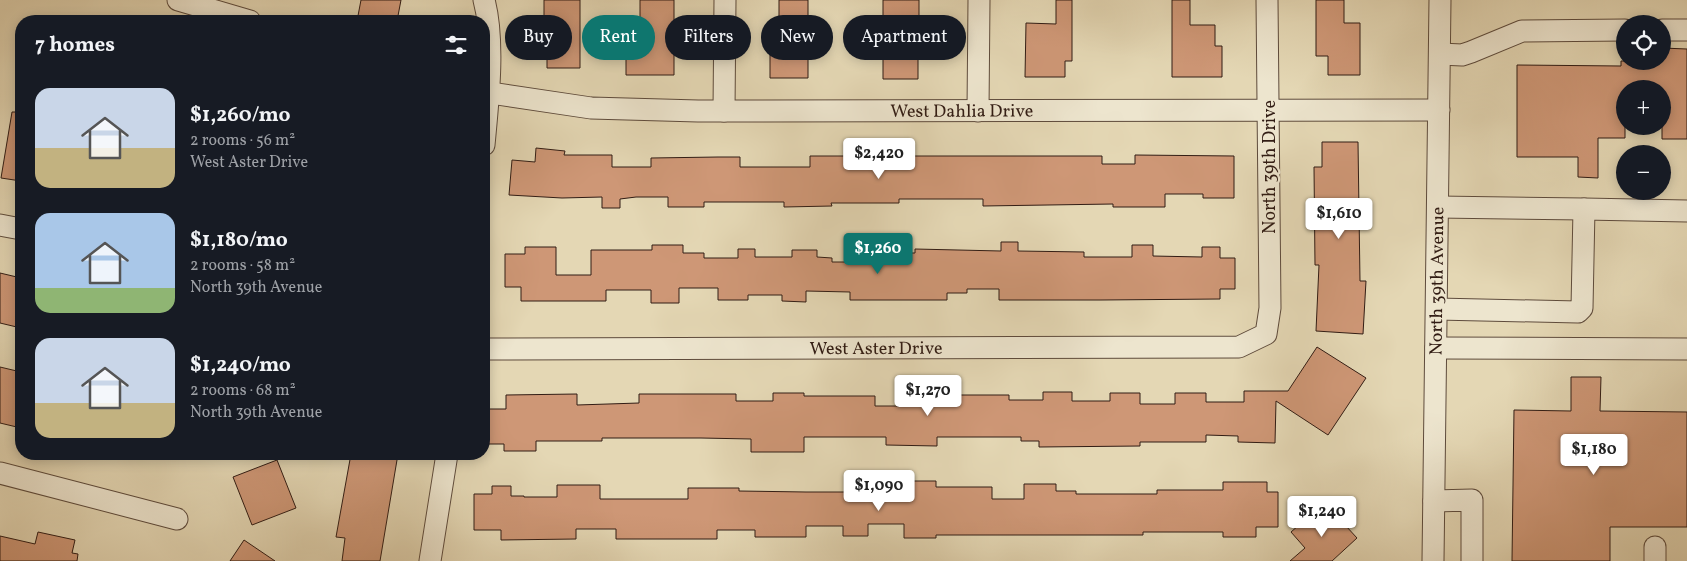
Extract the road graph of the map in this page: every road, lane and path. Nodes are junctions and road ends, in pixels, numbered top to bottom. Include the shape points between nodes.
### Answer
1 (484, 0) edge
2 (725, 0) edge
3 (979, 0) edge
4 (1267, 0) edge
5 (1440, 0) edge
6 (191, 2) edge
7 (231, 15) edge
8 (488, 15) edge
9 (1616, 30) edge
10 (1671, 30) edge
11 (1687, 30) edge
12 (1440, 54) junction
13 (490, 93) edge
14 (1269, 110) junction
15 (1439, 110) junction
16 (724, 111) junction
17 (978, 111) junction
18 (1438, 207) junction
19 (1584, 210) junction
20 (1687, 211) edge
21 (0, 225) edge
22 (15, 228) edge
23 (1437, 309) junction
24 (1266, 334) joint
25 (1436, 348) junction
26 (490, 349) edge
27 (1687, 349) edge
28 (445, 460) edge
29 (0, 473) edge
30 (1434, 501) junction
31 (177, 519) dead end
32 (430, 561) edge
33 (1434, 561) edge
34 (1472, 561) edge

1 - 8 street
2 - 16 street
3 - 17 street
4 - 14 street, North 39th Drive
5 - 12 street, North 39th Avenue
6 - 7 street
9 - 12 street via 1522,31 1462,55
10 - 11 street
12 - 15 street, North 39th Avenue
13 - 16 street, West Dahlia Drive via 591,108
14 - 15 street, West Dahlia Drive
14 - 17 street, West Dahlia Drive
14 - 24 street, North 39th Drive via 1270,308
15 - 18 street, North 39th Avenue
16 - 17 street, West Dahlia Drive
18 - 19 street
18 - 23 street, North 39th Avenue
19 - 20 street
19 - 23 street via 1582,308 1578,312
21 - 22 street
23 - 25 street, North 39th Avenue
24 - 26 street, West Aster Drive via 1239,347
25 - 27 street
25 - 30 street, North 39th Avenue
28 - 32 street
29 - 31 street
30 - 33 street, North 39th Avenue
30 - 34 street via 1472,500

